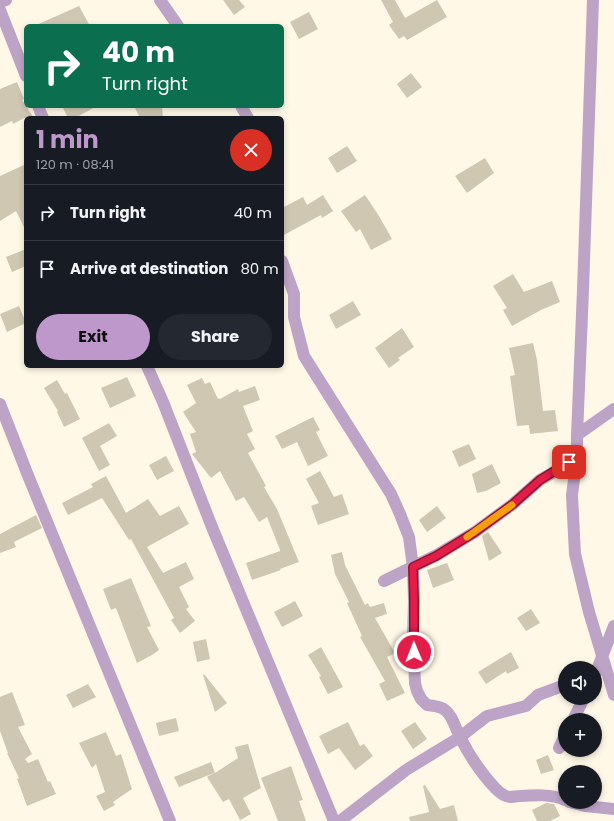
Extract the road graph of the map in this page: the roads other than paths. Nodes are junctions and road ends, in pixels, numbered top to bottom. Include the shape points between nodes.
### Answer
1 (6, 0) edge
2 (160, 0) edge
3 (593, 0) edge
4 (0, 2) edge
5 (0, 10) edge
6 (177, 24) edge
7 (24, 71) edge
8 (284, 266) edge
9 (148, 368) edge
10 (0, 404) edge
11 (614, 409) edge
12 (578, 435) junction
13 (576, 457) junction
14 (413, 567) junction
15 (384, 581) dead end
16 (614, 626) edge
17 (602, 655) junction
18 (600, 661) edge
19 (558, 688) edge
20 (614, 695) edge
21 (460, 737) junction
22 (558, 797) edge
23 (602, 808) edge
24 (614, 809) edge
25 (170, 821) edge
26 (334, 821) edge
27 (340, 821) edge

1 - 4 street
2 - 6 street
3 - 12 street
5 - 7 street
8 - 14 street via 294,294 294,317 304,356 391,494 409,537
9 - 26 street
10 - 25 street
11 - 12 street
12 - 13 street
13 - 14 street via 540,480 475,532
13 - 17 street via 572,495 575,554
14 - 15 street
14 - 21 street via 415,683 421,699 427,705 445,710
16 - 17 street
17 - 18 street
17 - 20 street
19 - 21 street via 538,695 526,706 487,716
21 - 22 street via 474,762 495,788 504,794 510,797 538,795
21 - 27 street via 406,770
23 - 24 street

